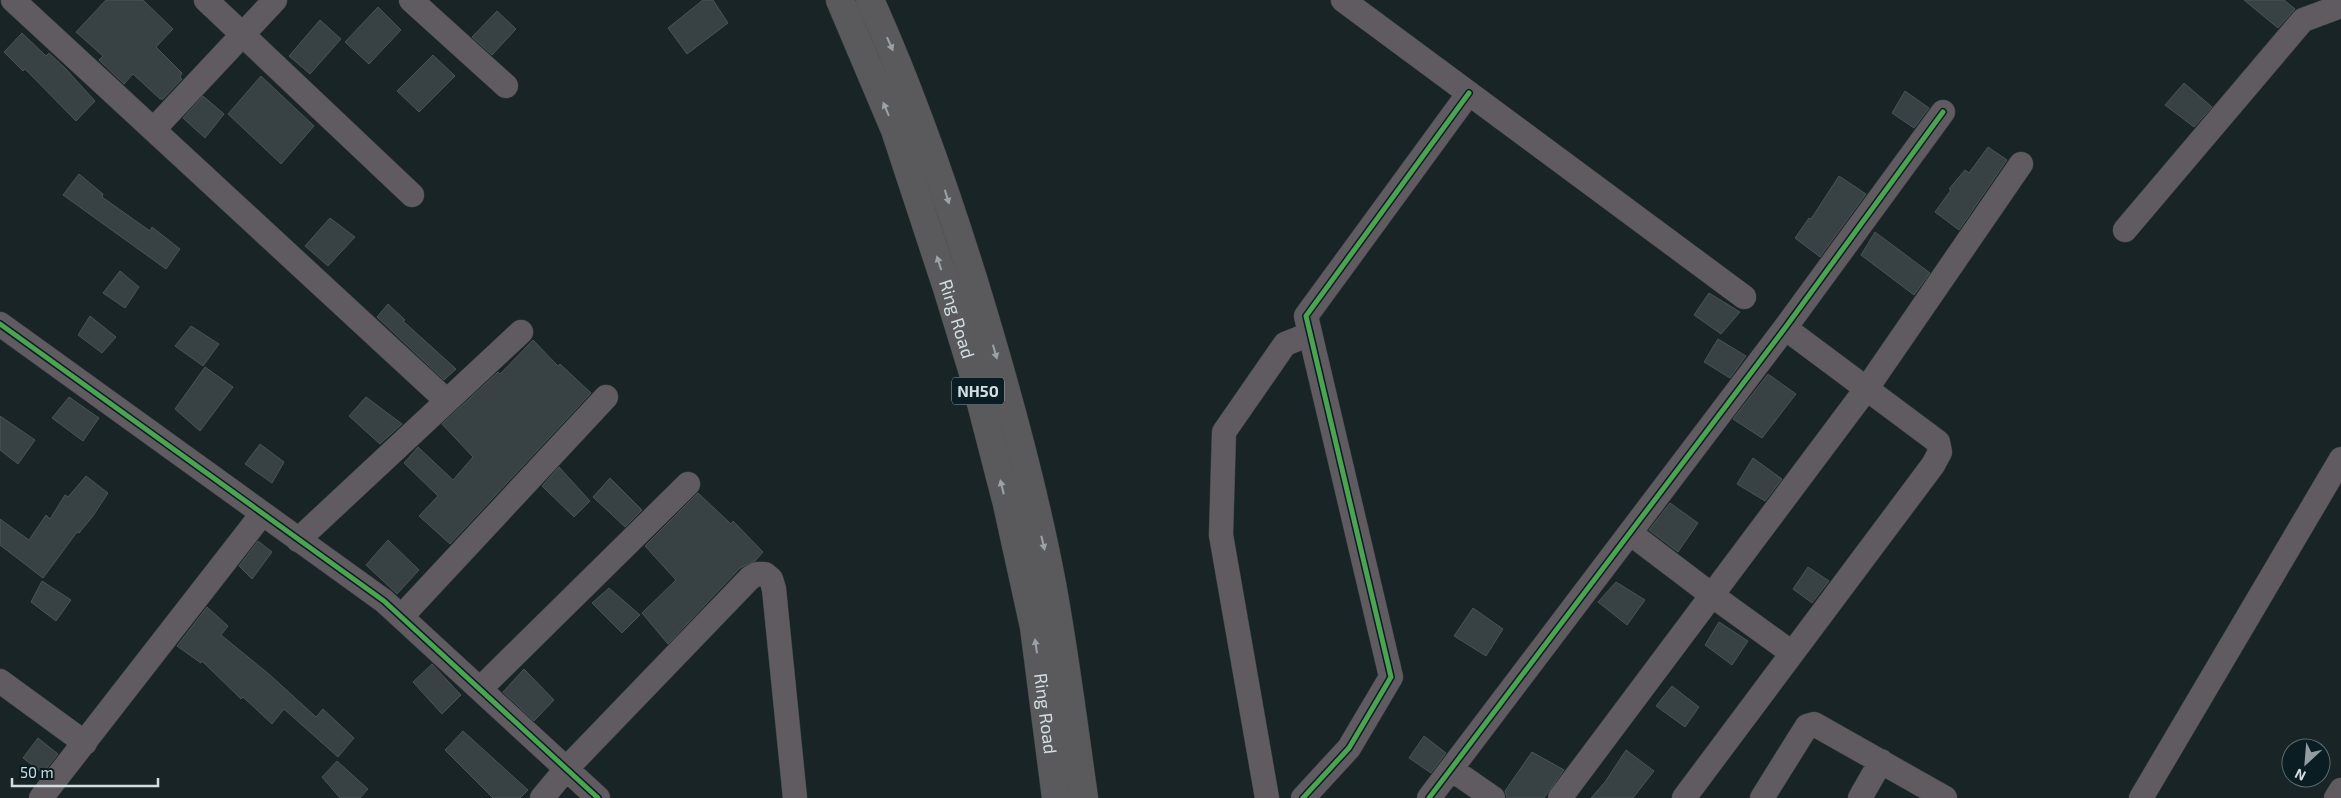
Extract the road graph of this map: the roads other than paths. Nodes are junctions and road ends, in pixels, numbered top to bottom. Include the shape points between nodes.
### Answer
1 (13, 0) edge
2 (206, 0) edge
3 (275, 0) edge
4 (411, 0) edge
5 (840, 0) edge
6 (870, 0) edge
7 (1343, 0) edge
8 (2341, 6) edge
9 (242, 34) junction
10 (506, 86) dead end
11 (1468, 93) junction
12 (1943, 112) dead end
13 (154, 129) junction
14 (2021, 164) dead end
15 (412, 195) dead end
16 (2125, 230) dead end
17 (1744, 297) dead end
18 (0, 324) edge
19 (1785, 328) junction
20 (521, 332) dead end
21 (1310, 334) junction
22 (1867, 388) junction
23 (606, 397) dead end
24 (447, 402) junction
25 (2341, 459) edge
26 (688, 484) dead end
27 (262, 514) junction
28 (1630, 533) junction
29 (298, 540) junction
30 (1712, 596) junction
31 (402, 616) junction
32 (1792, 653) junction
33 (0, 681) edge
34 (480, 688) junction
35 (85, 743) junction
36 (1881, 761) junction
37 (567, 768) junction
38 (1451, 769) junction
39 (2341, 790) edge
40 (41, 798) edge
41 (542, 798) edge
42 (598, 798) edge
43 (795, 798) edge
44 (1056, 798) edge
45 (1084, 798) edge
46 (1267, 798) edge
47 (1303, 798) edge
48 (1429, 798) edge
49 (1492, 798) edge
50 (1560, 798) edge
51 (1684, 798) edge
52 (1762, 798) edge
53 (1860, 798) edge
54 (1945, 798) edge
55 (2141, 798) edge
56 (2336, 798) edge

1 - 13 street
2 - 9 street
3 - 9 street
4 - 10 street
44 -> 5 highway, Ring Road / NH50 via 1034,627 974,376 895,130
6 -> 45 highway, Ring Road / NH50 via 897,59 944,187 995,350 1052,583
7 - 11 street
8 - 16 street via 2303,20
9 - 13 street
9 - 15 street
11 - 17 street
11 - 21 street via 1306,316
12 - 19 street
13 - 24 street
14 - 22 street
18 - 27 street
19 - 22 street
19 - 28 street
20 - 24 street
21 - 46 street via 1285,344 1224,432 1221,536
21 - 47 street via 1391,677 1349,748
22 - 30 street
22 - 32 street via 1938,442 1940,452
23 - 31 street
24 - 29 street
25 - 55 street
26 - 34 street
27 - 29 street
27 - 35 street
28 - 30 street
28 - 38 street
29 - 31 street
30 - 32 street
30 - 50 street
31 - 34 street
32 - 51 street
33 - 35 street
34 - 37 street
35 - 40 street
36 - 52 street via 1818,725 1810,724
36 - 53 street
36 - 54 street
37 - 41 street
37 - 42 street
37 - 43 street via 750,578 765,574 771,579 774,589
38 - 48 street
38 - 49 street
39 - 56 street

